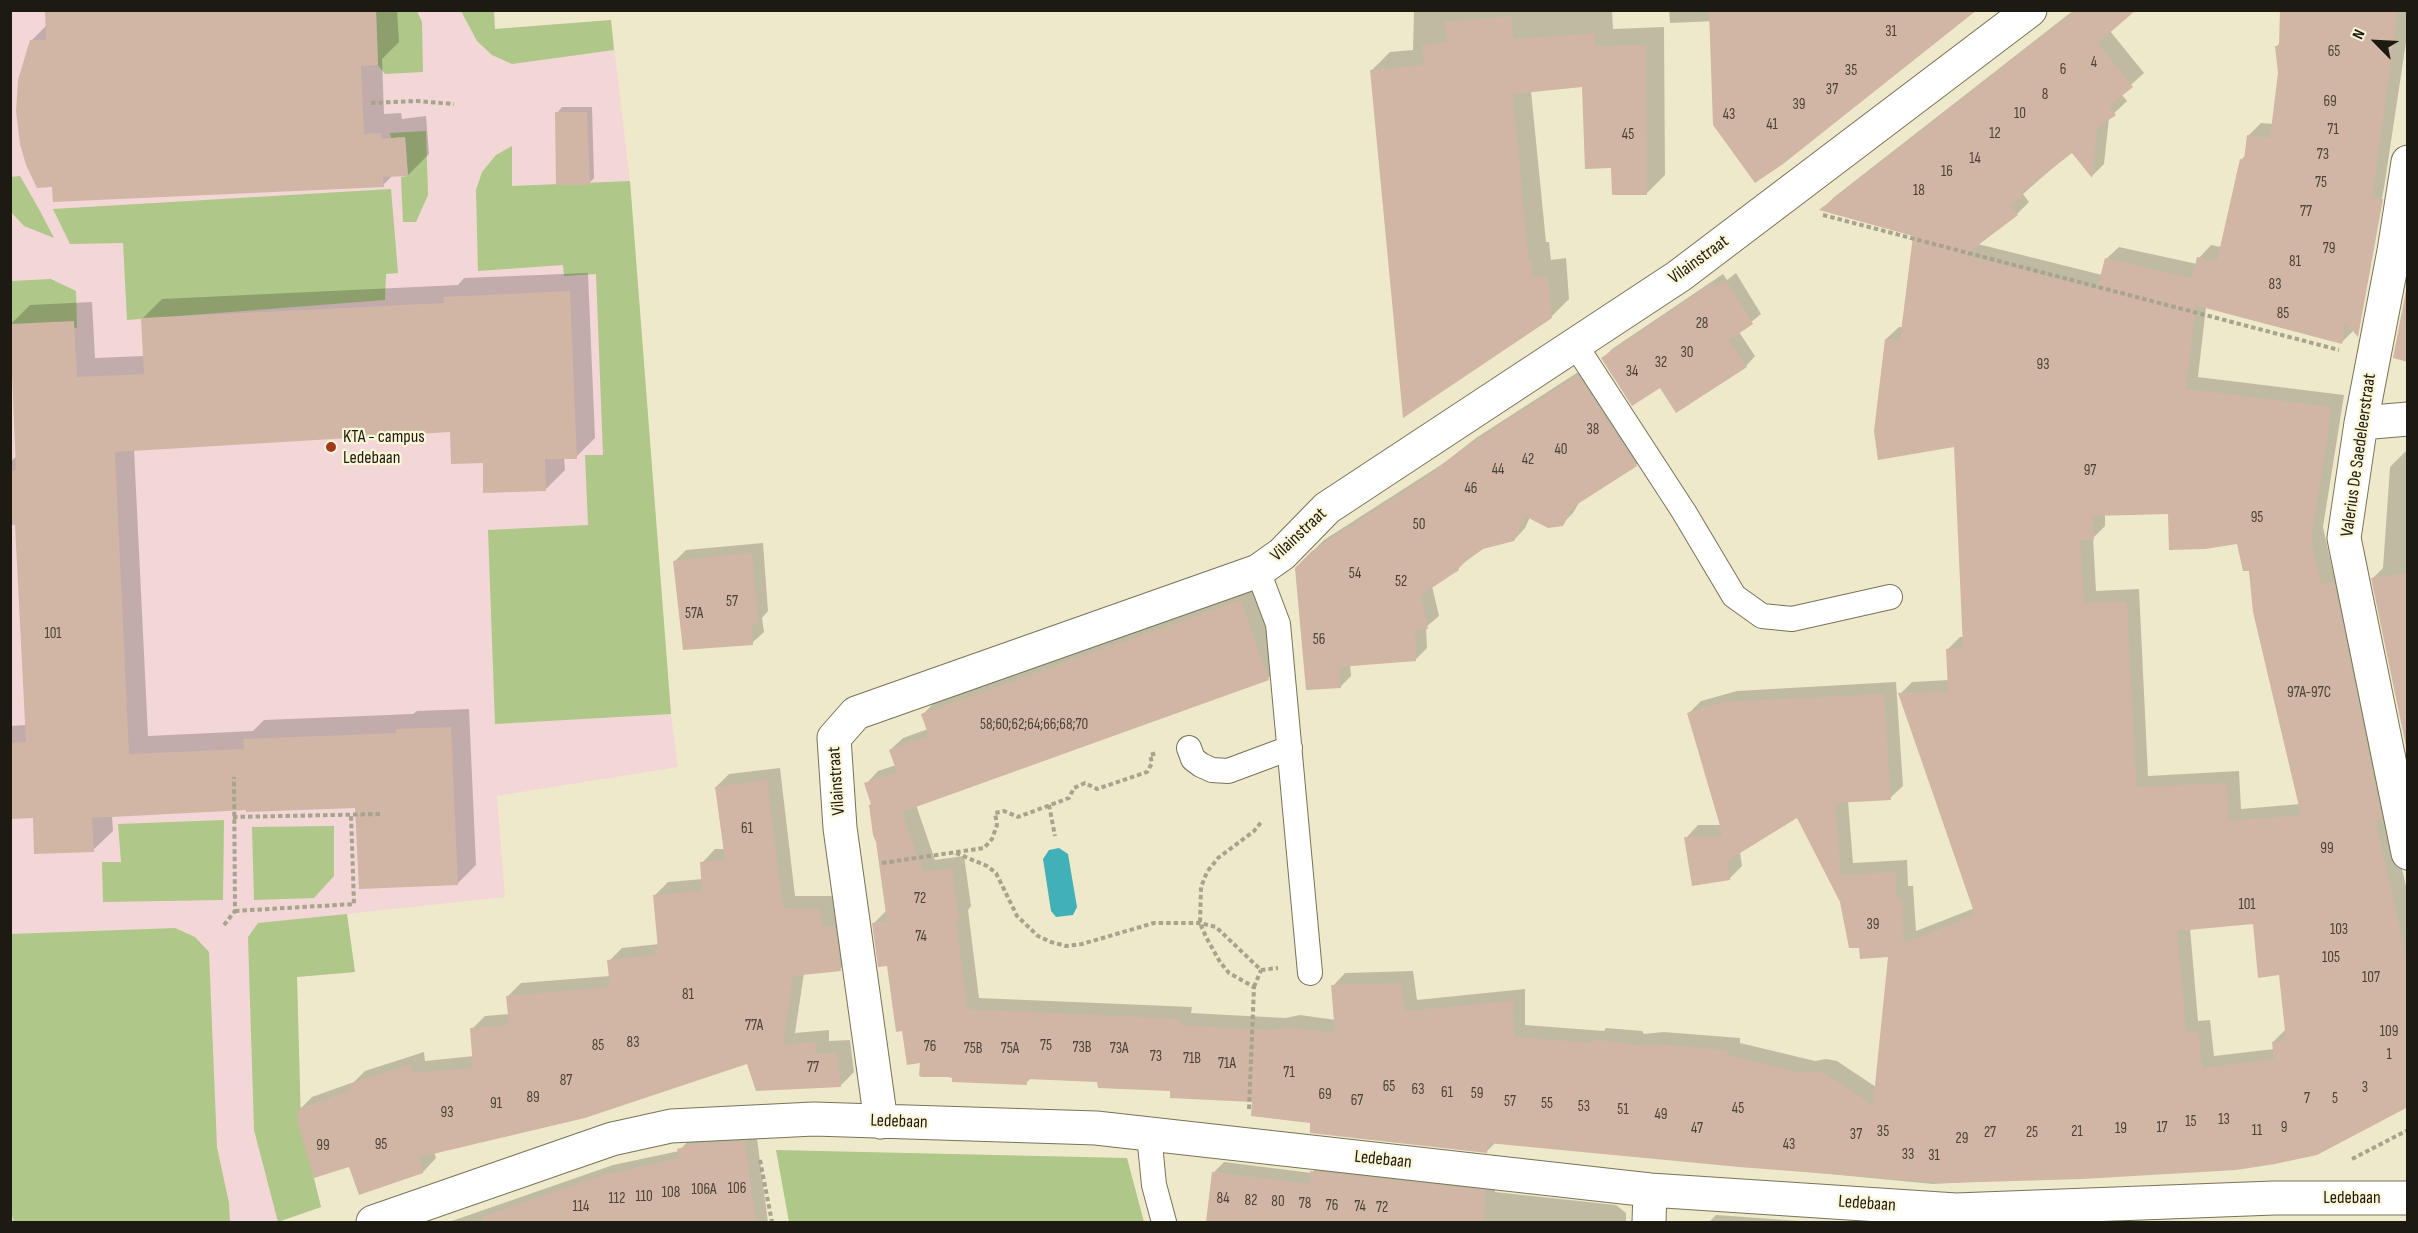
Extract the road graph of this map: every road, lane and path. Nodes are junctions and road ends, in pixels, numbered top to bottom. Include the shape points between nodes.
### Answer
1 (2030, 10) edge
2 (371, 103) dead end
3 (454, 104) dead end
4 (2408, 162) edge
5 (1776, 203) junction
6 (2401, 251) edge
7 (1574, 343) junction
8 (2373, 359) junction
9 (2408, 419) edge
10 (2361, 423) junction
11 (1258, 571) junction
12 (1890, 597) dead end
13 (1178, 749) joint
14 (1291, 759) junction
15 (234, 777) dead end
16 (1049, 806) junction
17 (351, 814) junction
18 (382, 814) dead end
19 (233, 817) junction
20 (1055, 836) dead end
21 (956, 852) junction
22 (2408, 853) edge
23 (845, 869) junction
24 (235, 912) junction
25 (1200, 924) junction
26 (224, 925) dead end
27 (1310, 969) joint
28 (1261, 970) junction
29 (1254, 987) junction
30 (753, 1121) junction
31 (881, 1122) junction
32 (1149, 1134) junction
33 (1247, 1145) junction
34 (1650, 1190) junction
35 (2408, 1198) edge
36 (373, 1222) edge
37 (772, 1222) edge
38 (1164, 1222) edge
39 (1649, 1222) edge

1 - 5 street, Vilainstraat
2 - 3 path
4 - 6 street, Valerius De Saedeleerstraat
5 - 7 street, Vilainstraat via 1679,276
5 - 8 path
6 - 8 street, Valerius De Saedeleerstraat
7 - 11 street, Vilainstraat via 1327,508 1282,554
7 - 12 lane via 1734,596 1762,616 1792,619
8 - 10 street, Valerius De Saedeleerstraat
9 - 10 street
10 - 22 street, Valerius De Saedeleerstraat via 2344,538
11 - 14 lane via 1278,624
11 - 23 street, Vilainstraat via 856,713 834,738
13 - 14 lane via 1212,770 1228,771
13 - 16 path via 1150,755 1152,763 1147,772 1097,789 1085,783 1074,788 1069,798
14 - 25 path via 1273,807 1254,831 1218,858 1207,872 1201,887
14 - 27 lane
15 - 19 path
16 - 20 path
16 - 21 path via 1018,817 1004,811 995,813 997,825 984,848
17 - 18 path
17 - 19 path
17 - 24 path via 354,904
19 - 24 path
21 - 23 path
21 - 25 path via 996,873 1017,916 1038,936 1051,942 1066,946 1082,944 1154,923
23 - 31 street, Vilainstraat
24 - 26 path
25 - 28 path via 1216,927
25 - 29 path via 1224,968
27 - 28 path
28 - 29 path
29 - 33 path
30 - 31 street, Ledebaan
30 - 36 street, Ledebaan via 671,1126 612,1139
30 - 37 path
31 - 32 street, Ledebaan via 1096,1128
32 - 33 street, Ledebaan
32 - 38 lane via 1154,1185
33 - 34 street, Ledebaan
34 - 35 street, Ledebaan via 1956,1210 2274,1198
34 - 39 street

